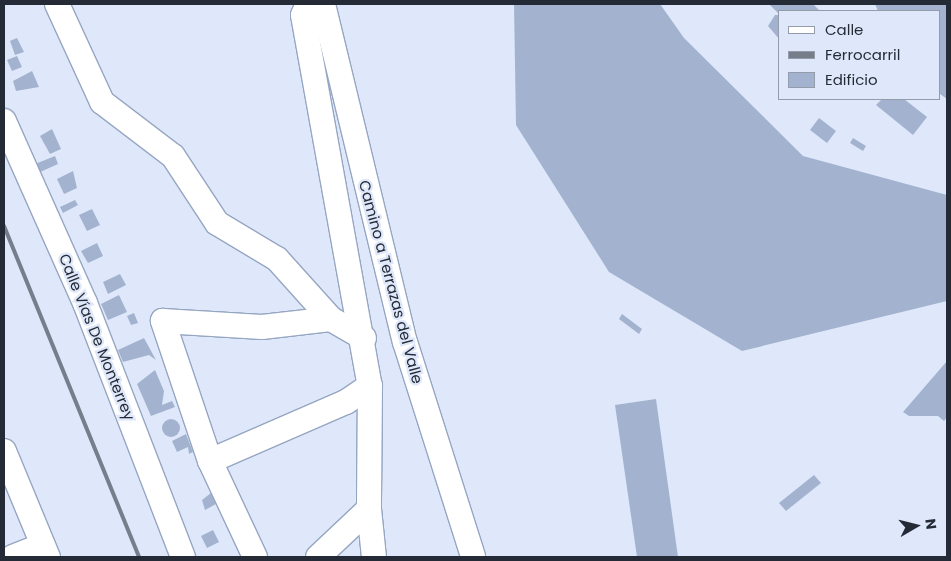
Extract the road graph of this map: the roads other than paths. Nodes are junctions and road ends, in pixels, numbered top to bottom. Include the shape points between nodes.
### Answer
1 (57, 4) edge
2 (308, 4) edge
3 (323, 4) edge
4 (4, 120) edge
5 (331, 319) junction
6 (364, 338) junction
7 (370, 386) junction
8 (4, 450) edge
9 (210, 461) junction
10 (369, 509) junction
11 (46, 551) edge
12 (13, 557) edge
13 (183, 557) edge
14 (255, 557) edge
15 (318, 557) edge
16 (374, 557) edge
17 (474, 557) edge

1 - 5 street via 102,102 173,156 218,223 277,259
2 - 6 street via 302,15
3 - 17 street, Camino a Terrazas del Valle via 405,342
4 - 13 street, Calle Vías De Monterrey via 86,303
5 - 6 street
5 - 9 street via 262,327 164,321
6 - 7 street
7 - 9 street via 346,402
7 - 10 street
8 - 11 street
9 - 14 street
10 - 15 street
10 - 16 street
11 - 12 street

